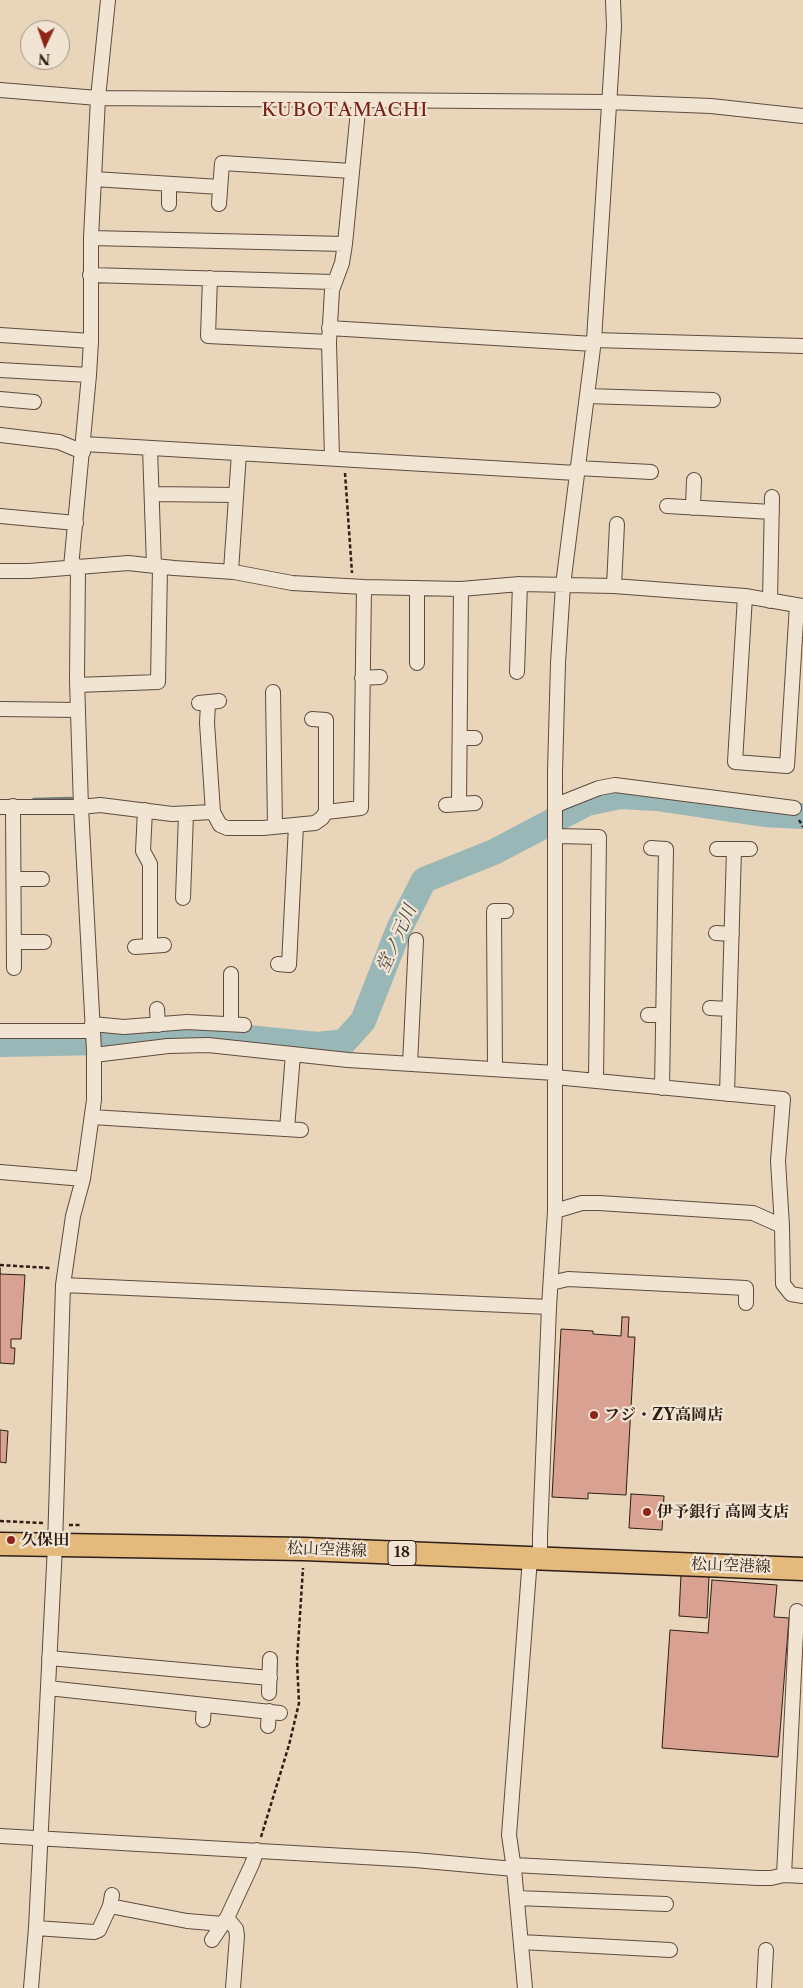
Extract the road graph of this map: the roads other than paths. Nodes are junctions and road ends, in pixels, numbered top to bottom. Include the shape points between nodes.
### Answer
1 (108, 0) edge
2 (613, 0) edge
3 (0, 90) edge
4 (98, 98) junction
5 (359, 100) junction
6 (608, 102) junction
7 (803, 116) edge
8 (352, 171) junction
9 (94, 179) junction
10 (169, 184) junction
11 (220, 187) junction
12 (169, 204) dead end
13 (219, 204) dead end
14 (91, 238) junction
15 (345, 244) junction
16 (90, 275) junction
17 (210, 278) junction
18 (333, 282) junction
19 (0, 335) edge
20 (329, 335) junction
21 (91, 341) junction
22 (594, 342) junction
23 (803, 346) edge
24 (0, 370) edge
25 (89, 375) junction
26 (587, 396) junction
27 (0, 399) edge
28 (713, 400) dead end
29 (34, 402) dead end
30 (0, 435) edge
31 (83, 448) junction
32 (150, 448) junction
33 (239, 453) junction
34 (337, 459) junction
35 (577, 471) junction
36 (651, 472) dead end
37 (694, 480) dead end
38 (152, 494) junction
39 (236, 495) junction
40 (772, 497) dead end
41 (667, 506) dead end
42 (694, 508) junction
43 (772, 512) junction
44 (0, 516) edge
45 (76, 523) junction
46 (617, 524) dead end
47 (75, 566) junction
48 (157, 566) junction
49 (0, 571) edge
50 (231, 572) junction
51 (520, 584) junction
52 (563, 586) junction
53 (614, 586) junction
54 (358, 587) junction
55 (417, 588) junction
56 (460, 589) junction
57 (746, 596) junction
58 (770, 601) junction
59 (800, 605) edge
60 (417, 663) dead end
61 (517, 672) dead end
62 (380, 677) dead end
63 (362, 678) junction
64 (77, 684) junction
65 (273, 692) dead end
66 (209, 702) dead end
67 (0, 709) edge
68 (78, 710) junction
69 (312, 719) dead end
70 (460, 738) junction
71 (475, 738) dead end
72 (475, 803) dead end
73 (556, 805) junction
74 (6, 807) edge
75 (81, 807) junction
76 (794, 808) dead end
77 (145, 810) junction
78 (213, 812) junction
79 (326, 812) junction
80 (186, 814) junction
81 (296, 825) junction
82 (275, 826) junction
83 (556, 836) junction
84 (651, 848) dead end
85 (717, 849) dead end
86 (734, 849) junction
87 (750, 850) dead end
88 (42, 879) dead end
89 (14, 880) junction
90 (183, 898) dead end
91 (506, 911) dead end
92 (716, 933) dead end
93 (732, 934) junction
94 (416, 940) dead end
95 (14, 942) junction
96 (44, 942) dead end
97 (164, 945) dead end
98 (135, 946) dead end
99 (150, 946) junction
100 (278, 964) dead end
101 (14, 968) dead end
102 (231, 974) dead end
103 (710, 1008) dead end
104 (157, 1009) dead end
105 (729, 1009) junction
106 (648, 1015) dead end
107 (663, 1015) junction
108 (158, 1024) junction
109 (92, 1030) junction
110 (0, 1031) edge
111 (94, 1053) junction
112 (292, 1054) junction
113 (410, 1064) junction
114 (494, 1069) junction
115 (555, 1075) junction
116 (596, 1080) junction
117 (662, 1088) junction
118 (727, 1094) junction
119 (92, 1116) junction
120 (287, 1129) junction
121 (301, 1130) dead end
122 (0, 1172) edge
123 (83, 1179) junction
124 (555, 1211) junction
125 (782, 1226) junction
126 (551, 1282) junction
127 (63, 1285) junction
128 (803, 1296) edge
129 (746, 1303) dead end
130 (549, 1307) junction
131 (0, 1544) edge
132 (55, 1546) junction
133 (535, 1558) junction
134 (803, 1570) edge
135 (797, 1611) dead end
136 (50, 1658) junction
137 (270, 1659) dead end
138 (270, 1678) junction
139 (48, 1688) junction
140 (269, 1693) dead end
141 (117, 1695) junction
142 (204, 1705) junction
143 (116, 1710) dead end
144 (204, 1720) dead end
145 (268, 1726) dead end
146 (0, 1836) edge
147 (40, 1839) junction
148 (256, 1850) junction
149 (514, 1867) junction
150 (784, 1875) junction
151 (803, 1876) edge
152 (517, 1898) junction
153 (666, 1904) dead end
154 (225, 1921) junction
155 (36, 1928) junction
156 (212, 1940) dead end
157 (521, 1942) junction
158 (670, 1950) dead end
159 (766, 1950) dead end
160 (31, 1988) edge
161 (233, 1988) edge
162 (525, 1988) edge
163 (764, 1988) edge

1 - 4 street
2 - 6 street
3 - 4 street
4 - 5 street
4 - 9 street
5 - 6 street
5 - 8 street
6 - 7 street via 711,106
6 - 22 street
8 - 11 street via 222,163
8 - 15 street
9 - 10 street
9 - 14 street
10 - 11 street
10 - 12 street
11 - 13 street
14 - 15 street
14 - 16 street
15 - 18 street via 342,262
16 - 17 street
16 - 21 street
17 - 18 street
17 - 20 street via 208,336
18 - 20 street
19 - 21 street
20 - 22 street
20 - 34 street
21 - 25 street
22 - 23 street
22 - 26 street
24 - 25 street
25 - 31 street
26 - 28 street
26 - 35 street
27 - 29 street
30 - 31 street
31 - 32 street
31 - 45 street
32 - 33 street
32 - 38 street
33 - 34 street
33 - 39 street
34 - 35 street
35 - 36 street
35 - 52 street
37 - 42 street
38 - 39 street
38 - 48 street
39 - 50 street
40 - 43 street
41 - 42 street
42 - 43 street
43 - 58 street
44 - 45 street
45 - 47 street
46 - 53 street
47 - 48 street via 128,563
47 - 49 street
47 - 64 street
48 - 50 street
48 - 64 street via 158,682
50 - 54 street via 292,583
51 - 52 street
51 - 56 street
51 - 61 street
52 - 53 street
52 - 73 street via 558,663
53 - 57 street
54 - 55 street
54 - 63 street
55 - 56 street
55 - 60 street
56 - 70 street via 453,670
57 - 58 street
57 - 59 street via 734,762 787,766
58 - 59 street
62 - 63 street
63 - 79 street via 361,808
64 - 68 street
65 - 82 street
66 - 78 street via 207,723
67 - 68 street
68 - 75 street
69 - 79 street via 326,720
70 - 71 street
70 - 72 street via 453,804
73 - 76 street via 615,785
73 - 83 street
74 - 75 street
74 - 89 street
75 - 77 street via 100,805
75 - 109 street
77 - 80 street
77 - 99 street via 143,852 150,864
78 - 80 street
78 - 82 street via 220,825 227,828
79 - 81 street via 315,823
80 - 90 street
81 - 82 street
81 - 100 street via 289,965
83 - 115 street
83 - 116 street via 599,837
84 - 107 street via 666,849 659,928
85 - 86 street
86 - 87 street
86 - 93 street
88 - 89 street
89 - 95 street
91 - 114 street via 494,911
92 - 93 street
93 - 105 street
94 - 113 street
95 - 96 street
95 - 101 street
97 - 99 street
98 - 99 street
102 - 108 street via 237,1025
103 - 105 street
104 - 108 street
105 - 118 street
106 - 107 street
107 - 117 street
108 - 109 street
109 - 110 street
109 - 111 street
111 - 112 street via 208,1045
111 - 119 street
112 - 113 street
112 - 120 street
113 - 114 street
114 - 115 street
115 - 116 street
115 - 124 street
116 - 117 street
117 - 118 street
118 - 125 street via 783,1099 778,1161
119 - 120 street
119 - 123 street
120 - 121 street
122 - 123 street
123 - 127 street via 73,1216
124 - 125 street via 582,1203 753,1213
124 - 126 street
125 - 128 street via 783,1284 791,1294
126 - 129 street via 568,1279 746,1288
126 - 130 street
127 - 130 street
127 - 132 street
130 - 133 street via 540,1534
131 - 132 main road, 松山空港線 / 18
132 - 133 main road, 松山空港線 / 18 via 304,1549
132 - 136 street
133 - 134 main road, 松山空港線 / 18
133 - 149 street via 509,1835
135 - 150 street
136 - 138 street via 156,1674
136 - 139 street
137 - 138 street
138 - 140 street
139 - 141 street
139 - 147 street
141 - 142 street
141 - 143 street
142 - 144 street
142 - 145 street via 274,1712
146 - 147 street
147 - 148 street
147 - 155 street
148 - 149 street
148 - 154 street
149 - 150 street via 758,1878
149 - 152 street
150 - 151 street
152 - 153 street
152 - 157 street
154 - 155 street via 143,1920 111,1901 102,1926 94,1932
154 - 156 street
154 - 161 street via 236,1928 237,1936
155 - 160 street
157 - 158 street
157 - 162 street
159 - 163 street

